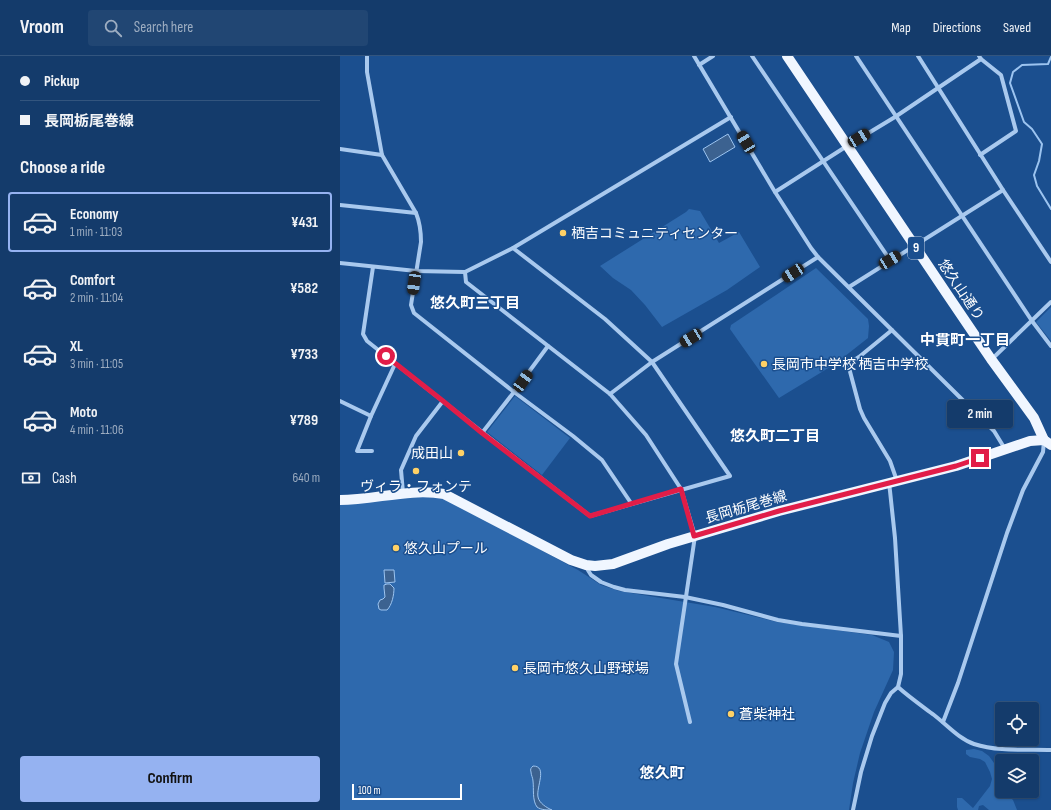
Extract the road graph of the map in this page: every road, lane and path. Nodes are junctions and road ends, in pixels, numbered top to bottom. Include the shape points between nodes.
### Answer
1 (367, 56) edge
2 (694, 56) edge
3 (713, 56) edge
4 (752, 56) edge
5 (787, 56) edge
6 (856, 56) edge
7 (918, 56) edge
8 (980, 57) edge
9 (699, 65) junction
10 (938, 87) junction
11 (895, 116) junction
12 (731, 117) junction
13 (847, 146) junction
14 (340, 149) edge
15 (382, 155) junction
16 (980, 155) junction
17 (823, 161) junction
18 (1002, 190) junction
19 (776, 192) junction
20 (340, 205) edge
21 (416, 213) junction
22 (962, 215) junction
23 (914, 246) junction
24 (514, 248) junction
25 (818, 257) junction
26 (890, 260) junction
27 (1051, 262) edge
28 (340, 263) edge
29 (373, 267) junction
30 (416, 271) junction
31 (465, 272) junction
32 (848, 287) junction
33 (1051, 302) edge
34 (1032, 321) junction
35 (892, 330) junction
36 (548, 346) junction
37 (1051, 346) edge
38 (991, 359) junction
39 (652, 362) junction
40 (395, 364) junction
41 (514, 392) junction
42 (610, 394) junction
43 (443, 401) junction
44 (340, 402) edge
45 (371, 416) junction
46 (482, 433) junction
47 (1049, 441) edge
48 (1005, 449) junction
49 (372, 451) dead end
50 (893, 482) junction
51 (681, 489) junction
52 (403, 493) junction
53 (340, 500) edge
54 (631, 503) junction
55 (694, 536) junction
56 (586, 565) junction
57 (685, 597) junction
58 (901, 636) junction
59 (898, 687) junction
60 (690, 722) dead end
61 (943, 722) junction
62 (1051, 750) edge
63 (853, 810) edge

1 - 15 street via 367,72
2 - 9 street
3 - 9 street
4 - 17 street
5 - 13 main road, 悠久山通り / 9
6 - 11 street
7 - 10 street
8 - 10 street
8 - 16 street via 1001,75 1016,131
9 - 12 street
10 - 11 street
10 - 16 street
11 - 13 street
11 - 22 street
12 - 19 street
12 - 24 street
13 - 17 street
13 - 23 main road, 悠久山通り / 9
14 - 15 street
15 - 21 street
16 - 18 street
17 - 19 street
17 - 26 street
18 - 22 street
18 - 27 street
19 - 25 street
20 - 21 street
21 - 30 street via 421,233
22 - 23 street
22 - 34 street
23 - 26 street
23 - 38 main road, 悠久山通り / 9
24 - 31 street
24 - 39 street via 605,319
25 - 32 street
25 - 39 street
26 - 32 street
28 - 29 street
29 - 30 street
29 - 40 street via 363,334 367,341
30 - 31 street
30 - 41 street via 411,306 414,313
31 - 36 street via 466,282
32 - 35 street
33 - 34 street
34 - 37 street
34 - 38 street
35 - 48 street via 994,432
35 - 50 street via 848,364 864,418 890,461
36 - 41 street
36 - 42 street
38 - 47 main road, 悠久山通り / 9
39 - 42 street
39 - 51 street via 730,476
40 - 43 street
40 - 45 street
41 - 46 street
41 - 54 street via 602,460
42 - 51 street via 646,435
43 - 46 street
43 - 52 street via 416,436 401,470
44 - 45 street
45 - 49 street via 357,452
46 - 54 street via 590,516
47 - 48 main road, 長岡栃尾巻線 via 1030,441
47 - 61 street via 1023,490
48 - 50 main road, 長岡栃尾巻線 via 956,466
50 - 55 main road, 長岡栃尾巻線
50 - 58 street
51 - 54 street
51 - 55 street
52 - 53 main road, 長岡栃尾巻線
52 - 56 main road, 長岡栃尾巻線 via 444,494 571,560
55 - 56 main road, 長岡栃尾巻線 via 613,564
55 - 57 street
56 - 57 street via 591,575 614,587
57 - 58 street via 778,620
57 - 60 street via 676,664
58 - 59 street via 901,674
59 - 61 street
59 - 63 street via 885,703 872,736
61 - 62 street via 974,744 999,748

